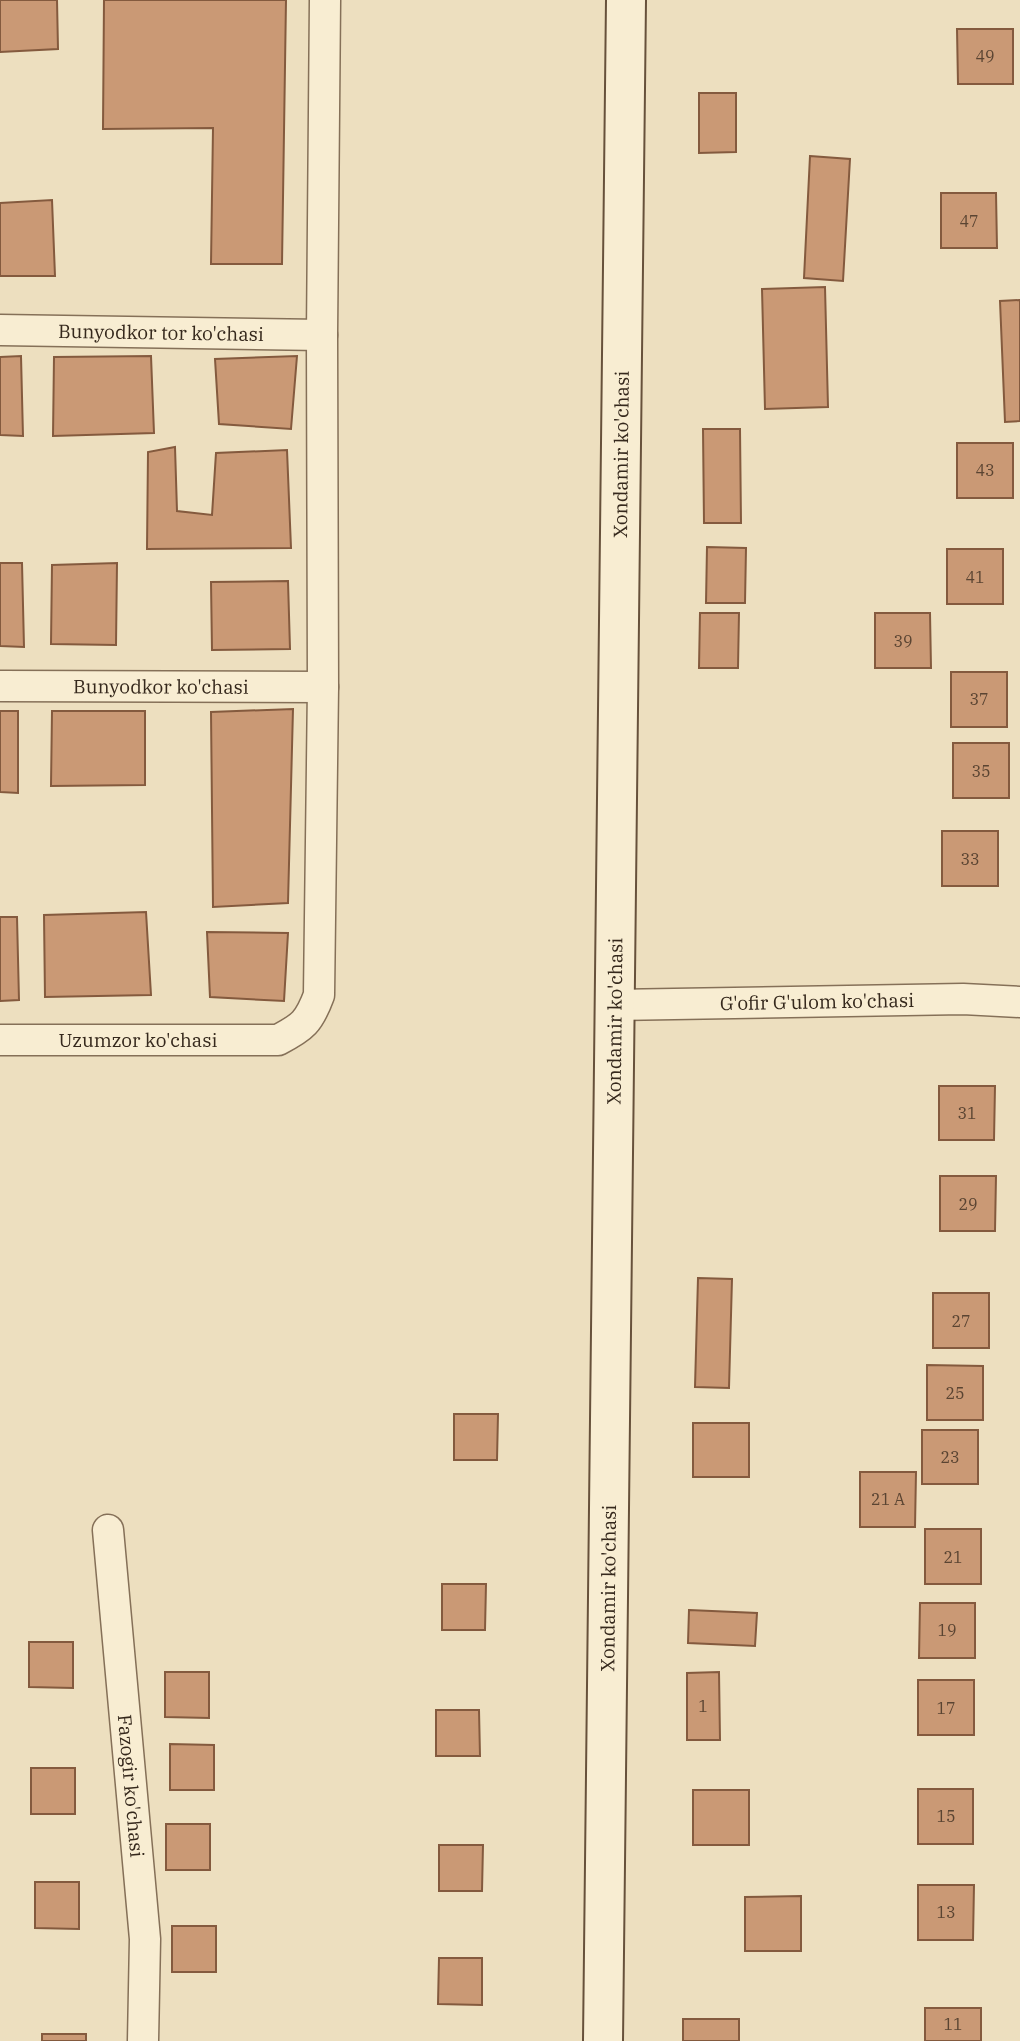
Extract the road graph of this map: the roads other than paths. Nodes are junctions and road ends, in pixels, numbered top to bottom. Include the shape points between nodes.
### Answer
1 (325, 0) edge
2 (626, 0) edge
3 (0, 330) edge
4 (322, 335) junction
5 (0, 686) edge
6 (323, 687) junction
7 (1020, 1002) edge
8 (614, 1005) junction
9 (0, 1040) edge
10 (108, 1530) dead end
11 (143, 2041) edge
12 (603, 2041) edge

1 - 4 street
2 - 8 main road, Xondamir ko'chasi
3 - 4 street, Bunyodkor tor ko'chasi
4 - 6 street
5 - 6 street, Bunyodkor ko'chasi
6 - 9 street, Uzumzor ko'chasi via 319,995 312,1015 299,1030 278,1040
7 - 8 street, G'ofir G'ulom ko'chasi
8 - 12 main road, Xondamir ko'chasi
10 - 11 street, Fazogir ko'chasi via 145,1939

